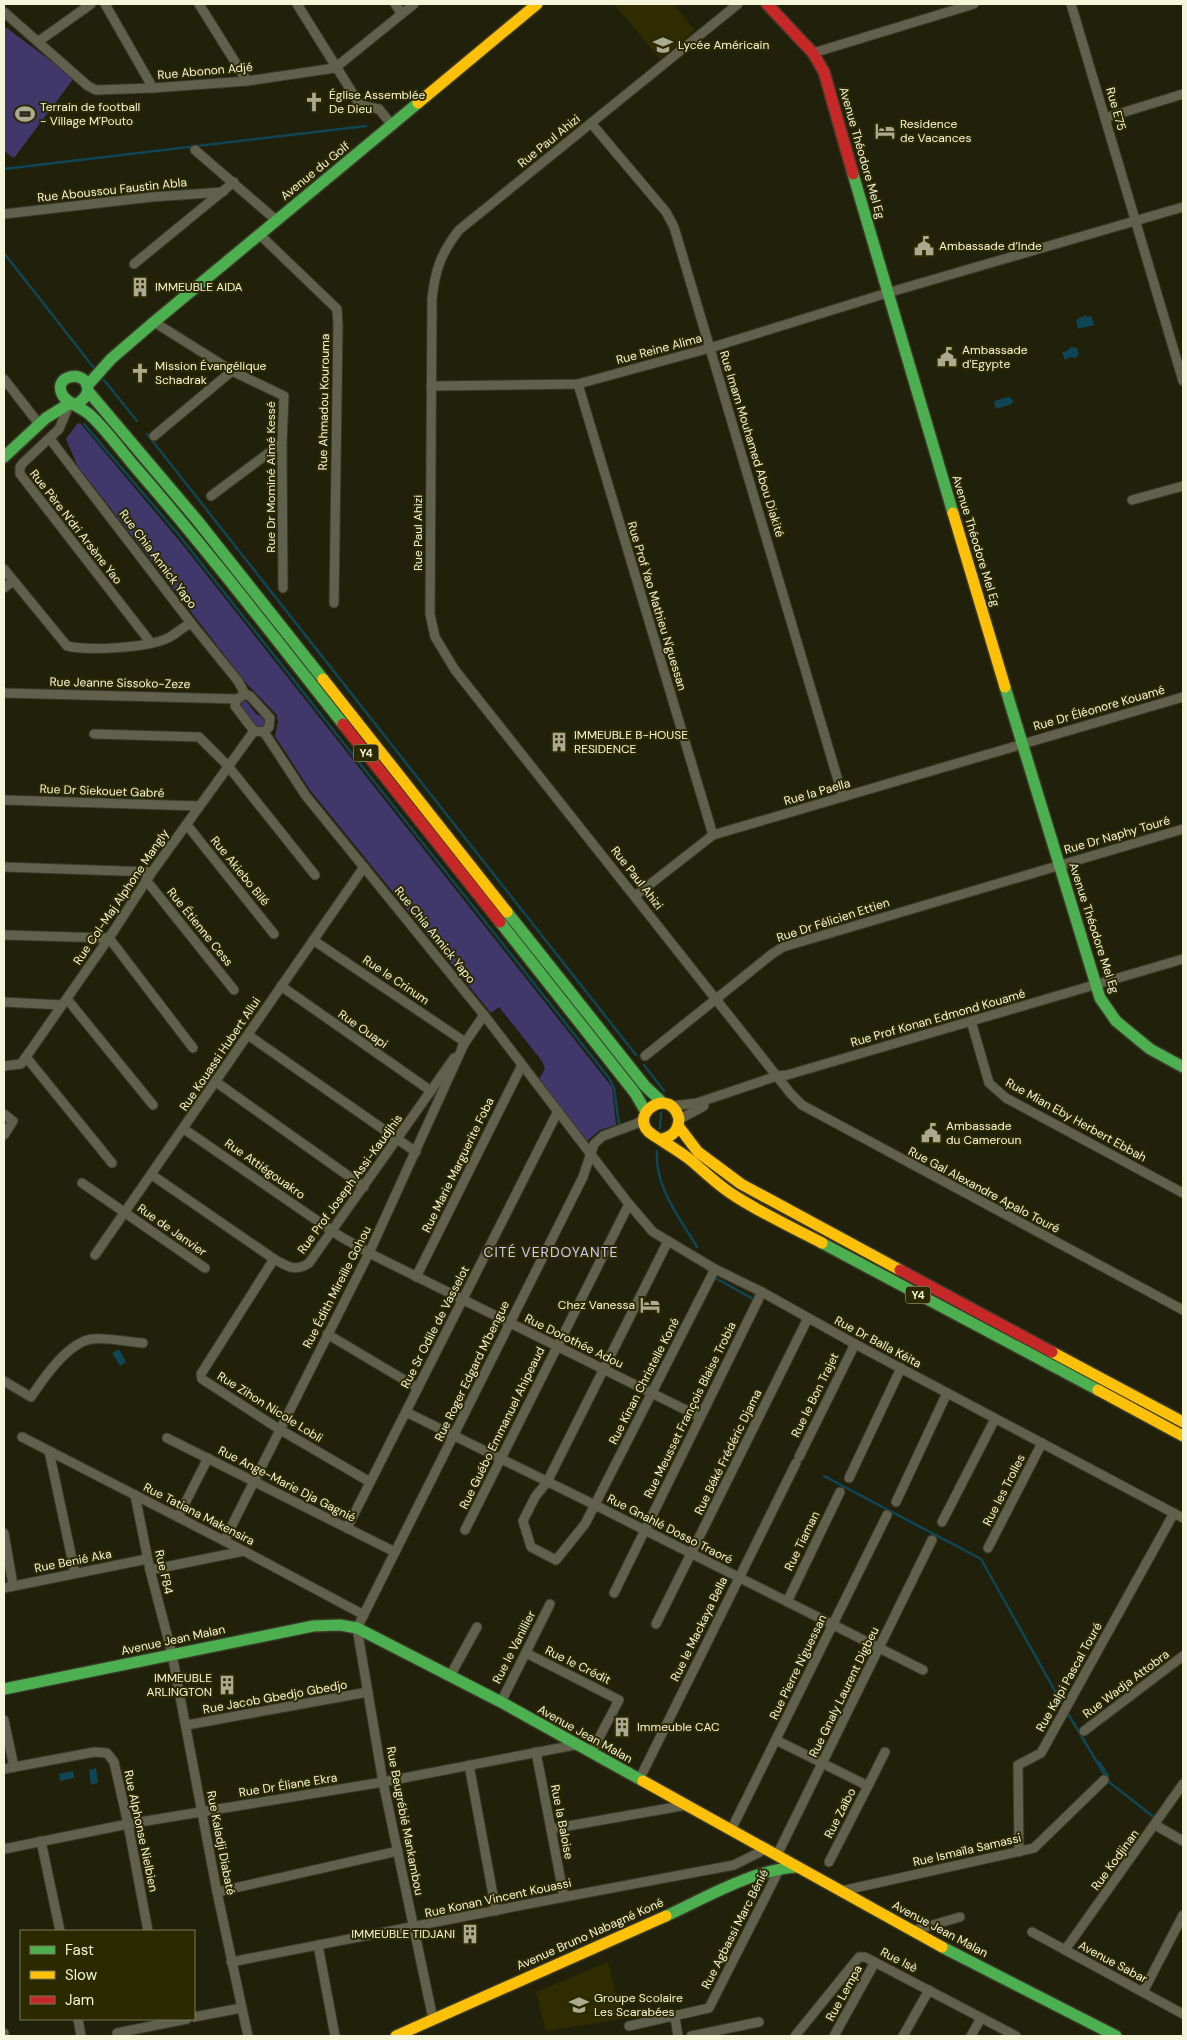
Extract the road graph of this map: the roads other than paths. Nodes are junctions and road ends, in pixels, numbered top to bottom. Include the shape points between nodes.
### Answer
1 (91, 4) edge
2 (105, 4) edge
3 (199, 4) edge
4 (297, 4) edge
5 (395, 4) edge
6 (414, 4) edge
7 (536, 4) edge
8 (738, 4) edge
9 (767, 4) edge
10 (974, 4) edge
11 (1072, 4) edge
12 (4, 12) edge
13 (402, 14) junction
14 (39, 41) junction
15 (813, 53) junction
16 (335, 68) junction
17 (247, 81) junction
18 (153, 88) junction
19 (1183, 94) edge
20 (1105, 118) junction
21 (592, 123) junction
22 (392, 125) junction
23 (195, 150) dead end
24 (234, 182) junction
25 (223, 192) junction
26 (1183, 207) edge
27 (4, 214) edge
28 (276, 220) junction
29 (1135, 221) junction
30 (259, 234) junction
31 (134, 264) dead end
32 (888, 293) junction
33 (154, 322) junction
34 (710, 348) junction
35 (111, 359) junction
36 (232, 371) junction
37 (78, 376) junction
38 (4, 379) edge
39 (1183, 381) edge
40 (578, 384) junction
41 (431, 386) junction
42 (87, 388) junction
43 (60, 393) junction
44 (73, 403) junction
45 (43, 421) junction
46 (154, 436) dead end
47 (50, 439) junction
48 (282, 443) junction
49 (4, 457) edge
50 (1183, 486) edge
51 (211, 496) dead end
52 (1132, 500) dead end
53 (4, 570) edge
54 (13, 581) junction
55 (4, 588) edge
56 (283, 588) dead end
57 (334, 603) dead end
58 (191, 623) junction
59 (151, 643) junction
60 (4, 693) edge
61 (241, 696) junction
62 (1183, 697) edge
63 (254, 731) junction
64 (264, 732) junction
65 (94, 734) dead end
66 (1022, 744) junction
67 (228, 766) junction
68 (843, 797) junction
69 (4, 800) edge
70 (199, 806) junction
71 (186, 825) junction
72 (1183, 829) edge
73 (713, 835) junction
74 (1058, 865) junction
75 (4, 866) edge
76 (364, 867) junction
77 (152, 872) junction
78 (316, 875) dead end
79 (146, 880) junction
80 (635, 896) junction
81 (274, 934) dead end
82 (4, 935) edge
83 (109, 938) junction
84 (313, 940) junction
85 (1183, 959) edge
86 (1095, 985) junction
87 (281, 986) junction
88 (234, 990) dead end
89 (715, 1000) junction
90 (4, 1002) edge
91 (64, 1002) junction
92 (484, 1015) junction
93 (971, 1022) junction
94 (248, 1035) junction
95 (465, 1042) junction
96 (194, 1048) dead end
97 (645, 1056) dead end
98 (26, 1057) junction
99 (522, 1065) junction
100 (4, 1066) edge
101 (1183, 1068) edge
102 (782, 1078) junction
103 (216, 1082) junction
104 (432, 1092) junction
105 (667, 1104) junction
106 (153, 1105) dead end
107 (558, 1111) junction
108 (4, 1114) edge
109 (645, 1115) junction
110 (679, 1123) junction
111 (184, 1129) junction
112 (613, 1133) junction
113 (648, 1133) junction
114 (4, 1135) edge
115 (662, 1139) junction
116 (398, 1140) junction
117 (416, 1152) junction
118 (590, 1153) junction
119 (112, 1163) dead end
120 (152, 1175) junction
121 (82, 1183) dead end
122 (364, 1187) junction
123 (1183, 1193) edge
124 (628, 1204) junction
125 (125, 1212) junction
126 (332, 1231) junction
127 (668, 1241) junction
128 (369, 1253) junction
129 (702, 1254) dead end
130 (95, 1255) dead end
131 (274, 1259) junction
132 (711, 1266) junction
133 (205, 1268) dead end
134 (416, 1277) junction
135 (762, 1292) junction
136 (462, 1300) junction
137 (1183, 1310) edge
138 (808, 1318) junction
139 (509, 1324) junction
140 (327, 1334) junction
141 (143, 1344) dead end
142 (855, 1344) junction
143 (556, 1347) junction
144 (901, 1368) junction
145 (604, 1369) junction
146 (4, 1381) edge
147 (418, 1388) junction
148 (652, 1393) junction
149 (947, 1393) junction
150 (406, 1412) junction
151 (700, 1417) junction
152 (995, 1419) junction
153 (1183, 1422) edge
154 (279, 1429) junction
155 (1183, 1436) edge
156 (22, 1437) dead end
157 (454, 1437) junction
158 (167, 1438) dead end
159 (1042, 1443) junction
160 (49, 1451) junction
161 (208, 1458) junction
162 (501, 1460) junction
163 (798, 1460) joint
164 (849, 1478) dead end
165 (253, 1481) junction
166 (370, 1482) junction
167 (547, 1482) junction
168 (840, 1492) dead end
169 (135, 1495) junction
170 (896, 1502) dead end
171 (595, 1505) junction
172 (1174, 1513) junction
173 (887, 1515) dead end
174 (178, 1517) junction
175 (1183, 1518) edge
176 (942, 1522) dead end
177 (347, 1528) junction
178 (465, 1530) dead end
179 (644, 1530) junction
180 (4, 1532) edge
181 (932, 1540) dead end
182 (224, 1541) junction
183 (988, 1548) dead end
184 (244, 1551) junction
185 (395, 1552) junction
186 (692, 1554) junction
187 (148, 1558) junction
188 (150, 1570) junction
189 (75, 1573) junction
190 (739, 1578) junction
191 (8, 1587) edge
192 (614, 1593) dead end
193 (787, 1602) junction
194 (550, 1604) dead end
195 (364, 1615) junction
196 (656, 1624) dead end
197 (832, 1624) junction
198 (477, 1627) dead end
199 (357, 1628) junction
200 (880, 1648) junction
201 (526, 1653) junction
202 (172, 1654) junction
203 (1183, 1656) edge
204 (923, 1670) dead end
205 (450, 1676) junction
206 (4, 1689) edge
207 (368, 1692) junction
208 (501, 1702) junction
209 (4, 1720) edge
210 (187, 1725) junction
211 (1084, 1731) dead end
212 (776, 1740) junction
213 (575, 1745) junction
214 (536, 1752) junction
215 (885, 1752) dead end
216 (591, 1754) junction
217 (822, 1764) junction
218 (469, 1765) junction
219 (14, 1767) junction
220 (4, 1769) edge
221 (639, 1780) junction
222 (1104, 1780) dead end
223 (383, 1782) junction
224 (1183, 1784) edge
225 (868, 1786) junction
226 (686, 1805) junction
227 (202, 1811) junction
228 (128, 1824) junction
229 (1155, 1825) junction
230 (551, 1829) junction
231 (731, 1830) junction
232 (41, 1841) junction
233 (1183, 1841) edge
234 (4, 1849) edge
235 (398, 1851) junction
236 (771, 1852) junction
237 (1019, 1852) junction
238 (829, 1862) dead end
239 (797, 1867) junction
240 (780, 1868) junction
241 (841, 1891) junction
242 (217, 1892) junction
243 (564, 1896) junction
244 (496, 1911) junction
245 (1183, 1915) edge
246 (960, 1917) dead end
247 (414, 1928) junction
248 (60, 1930) edge
249 (148, 1930) edge
250 (912, 1931) junction
251 (1032, 1932) dead end
252 (318, 1945) junction
253 (1065, 1950) junction
254 (232, 1962) junction
255 (875, 1962) junction
256 (929, 1990) junction
257 (1143, 1992) junction
258 (241, 2008) junction
259 (1183, 2014) edge
260 (195, 2017) edge
261 (675, 2017) junction
262 (981, 2018) junction
263 (433, 2019) junction
264 (78, 2020) edge
265 (182, 2020) edge
266 (759, 2022) dead end
267 (629, 2026) dead end
268 (81, 2036) edge
269 (118, 2036) edge
270 (248, 2036) edge
271 (335, 2036) edge
272 (396, 2036) edge
273 (678, 2036) edge
274 (692, 2036) edge
275 (795, 2036) edge
276 (834, 2036) edge
277 (902, 2036) edge
278 (971, 2036) edge
279 (1016, 2036) edge
280 (1116, 2036) edge

1 - 14 street
2 - 18 street
3 - 17 street
4 - 16 street
5 - 13 street
6 - 13 street
7 - 22 main road, Avenue du Golf
8 - 21 street, Rue Paul Ahizi
9 - 15 main road, Avenue Théodore Mel Eg
10 - 15 street
11 - 20 street, Rue E75
12 - 14 street, Rue Abonon Adjé
13 - 16 street
14 - 18 street, Rue Abonon Adjé via 96,90
15 - 32 main road, Avenue Théodore Mel Eg via 826,80
16 - 17 street, Rue Abonon Adjé
16 - 22 street via 360,106 379,109
17 - 18 street, Rue Abonon Adjé
19 - 20 street
20 - 29 street, Rue E75
21 - 34 street, Rue Imam Mouhamed Abou Diakité via 670,218
21 - 41 street, Rue Paul Ahizi via 459,230 446,246 434,277
22 - 28 main road, Avenue du Golf
23 - 24 street
24 - 25 street
24 - 28 street
25 - 27 street, Rue Aboussou Faustin Abla
25 - 31 street
26 - 29 street, Rue Reine Alima
28 - 30 main road, Avenue du Golf
29 - 32 street, Rue Reine Alima
29 - 39 street, Rue E75
30 - 33 main road, Avenue du Golf
30 - 57 street, Rue Ahmadou Kourouma via 337,309
32 - 34 street, Rue Reine Alima
32 - 66 main road, Avenue Théodore Mel Eg
33 - 35 main road, Avenue du Golf
33 - 36 street, Rue Dr Mominé Aimé Kessé
34 - 40 street, Rue Reine Alima
34 - 68 street, Rue Imam Mouhamed Abou Diakité
35 - 37 main road, Avenue du Golf
35 - 42 main road, Avenue du Golf
36 - 46 street
36 - 48 street, Rue Dr Mominé Aimé Kessé via 284,396
37 - 42 main road
37 - 43 main road via 64,380
38 - 45 street
40 - 41 street, Rue Reine Alima
40 - 73 street, Rue Prof Yao Mathieu N'guessan
41 - 80 street, Rue Paul Ahizi via 430,614 435,637 455,670
42 - 44 main road via 84,400
42 - 105 main road, Y4 via 197,520 645,1086
43 - 44 main road
43 - 45 main road
44 - 45 main road
44 - 47 street, Rue Père N'dri Arsène Yao
44 - 109 main road, Y4 via 89,414 194,535 635,1093
45 - 49 main road
47 - 58 street, Rue Chia Annick Yapo
47 - 59 street, Rue Père N'dri Arsène Yao via 23,463 20,474
48 - 51 street
48 - 56 street, Rue Dr Mominé Aimé Kessé
50 - 52 street
53 - 54 street
54 - 55 street
54 - 59 street via 68,646
58 - 59 street via 168,638
58 - 61 street, Rue Chia Annick Yapo via 238,681
60 - 61 street, Rue Jeanne Sissoko-Zeze
61 - 63 street via 235,706
61 - 64 street via 250,696 270,718 269,727
62 - 66 street, Rue Dr Éléonore Kouamé
63 - 64 street
63 - 67 street, Rue Col-Maj Alphone Mangly
64 - 76 street, Rue Chia Annick Yapo via 306,796
65 - 67 street via 199,737
66 - 68 street, Rue la Paella
66 - 74 main road, Avenue Théodore Mel Eg
67 - 70 street, Rue Col-Maj Alphone Mangly
67 - 78 street
68 - 73 street, Rue la Paella
69 - 70 street, Rue Dr Siekouet Gabré
70 - 71 street, Rue Col-Maj Alphone Mangly
71 - 77 street, Rue Col-Maj Alphone Mangly
71 - 81 street, Rue Akiebo Bilé
72 - 74 street, Rue Dr Naphy Touré
73 - 80 street, Rue la Paella
74 - 86 main road, Avenue Théodore Mel Eg
74 - 89 street, Rue Dr Félicien Ettien via 783,947
75 - 77 street
76 - 84 street, Rue Kouassi Hubert Allui
76 - 92 street, Rue Chia Annick Yapo
77 - 79 street, Rue Col-Maj Alphone Mangly
79 - 83 street, Rue Col-Maj Alphone Mangly
79 - 88 street, Rue Étienne Cess
80 - 89 street, Rue Paul Ahizi
82 - 83 street
83 - 91 street, Rue Col-Maj Alphone Mangly
83 - 96 street
84 - 87 street, Rue Kouassi Hubert Allui
84 - 95 street, Rue le Crinum
85 - 86 street, Rue Prof Konan Edmond Kouamé
86 - 93 street, Rue Prof Konan Edmond Kouamé
86 - 101 main road, Avenue Théodore Mel Eg via 1116,1021 1150,1049
87 - 94 street, Rue Kouassi Hubert Allui
87 - 104 street, Rue Ouapi
89 - 97 street, Rue Dr Félicien Ettien
89 - 102 street, Rue Paul Ahizi
90 - 91 street
91 - 98 street, Rue Col-Maj Alphone Mangly
91 - 106 street
92 - 95 street, Rue Prof Joseph Assi-Kaudjhis
92 - 99 street, Rue Chia Annick Yapo
93 - 102 street, Rue Prof Konan Edmond Kouamé
93 - 123 street, Rue Mian Eby Herbert Ebbah via 989,1082 997,1091
94 - 103 street, Rue Kouassi Hubert Allui
94 - 116 street
95 - 104 street, Rue Prof Joseph Assi-Kaudjhis
95 - 117 street, Rue Édith Mireille Gohou
98 - 100 street via 21,1064
98 - 119 street
99 - 107 street, Rue Chia Annick Yapo
99 - 134 street, Rue Marie Marguerite Foba
102 - 105 street, Rue Prof Konan Edmond Kouamé via 697,1103
102 - 110 street, Rue Prof Konan Edmond Kouamé via 701,1107
102 - 137 street, Rue Gal Alexandre Apalo Touré via 791,1094 815,1114
103 - 111 street, Rue Kouassi Hubert Allui
103 - 122 street
104 - 116 street, Rue Prof Joseph Assi-Kaudjhis
105 - 109 main road via 653,1105
105 - 110 main road via 677,1112
107 - 118 street, Rue Chia Annick Yapo
107 - 136 street, Rue Sr Odile de Vasselot
108 - 114 street via 13,1121
109 - 112 street, Rue Roger Edgard M'bengue via 638,1123
109 - 113 main road via 644,1126
110 - 115 main road via 672,1136
110 - 153 main road, Y4 via 682,1134 695,1148 741,1184
111 - 120 street, Rue Kouassi Hubert Allui
111 - 126 street, Rue Attiégouakro
112 - 113 street
112 - 118 street, Rue Roger Edgard M'bengue via 603,1136
113 - 115 main road
115 - 155 main road, Y4 via 734,1196
116 - 117 street
116 - 122 street, Rue Prof Joseph Assi-Kaudjhis
117 - 128 street, Rue Édith Mireille Gohou
118 - 124 street, Rue Dr Balla Kéita
118 - 139 street, Rue Roger Edgard M'bengue via 583,1177
120 - 125 street, Rue Kouassi Hubert Allui
120 - 131 street, Rue Prof Joseph Assi-Kaudjhis
121 - 125 street, Rue de Janvier
122 - 126 street, Rue Prof Joseph Assi-Kaudjhis
124 - 127 street, Rue Dr Balla Kéita via 653,1232
124 - 143 street, Rue Guébo Emmanuel Ahipeaud
125 - 130 street, Rue Kouassi Hubert Allui
125 - 133 street, Rue de Janvier
126 - 128 street, Rue Dorothée Adou
126 - 131 street, Rue Prof Joseph Assi-Kaudjhis via 309,1263 300,1269 292,1269
127 - 132 street, Rue Dr Balla Kéita
127 - 145 street
128 - 134 street, Rue Dorothée Adou
128 - 140 street, Rue Édith Mireille Gohou
129 - 132 street
131 - 154 street, Rue Zihon Nicole Lobli via 201,1374 202,1379
132 - 135 street, Rue Dr Balla Kéita
132 - 148 street, Rue Kinan Christelle Koné
134 - 136 street, Rue Dorothée Adou
135 - 138 street, Rue Dr Balla Kéita
135 - 151 street, Rue Meusset François Blaise Trobia
136 - 139 street, Rue Dorothée Adou
136 - 147 street, Rue Sr Odile de Vasselot
138 - 142 street, Rue Dr Balla Kéita
138 - 186 street, Rue Béké Frédéric Djama
139 - 143 street, Rue Dorothée Adou
139 - 157 street, Rue Roger Edgard M'bengue
140 - 147 street
140 - 154 street, Rue Édith Mireille Gohou
141 - 146 street via 92,1339 79,1343 51,1367 31,1397
142 - 144 street, Rue Dr Balla Kéita
142 - 163 street, Rue le Bon Trajet
143 - 145 street, Rue Dorothée Adou
143 - 162 street, Rue Guébo Emmanuel Ahipeaud
144 - 149 street, Rue Dr Balla Kéita
144 - 164 street
145 - 148 street, Rue Dorothée Adou
145 - 167 street
147 - 150 street, Rue Sr Odile de Vasselot
148 - 151 street, Rue Dorothée Adou
148 - 171 street, Rue Kinan Christelle Koné
149 - 152 street, Rue Dr Balla Kéita
149 - 170 street
150 - 157 street, Rue Gnahlé Dosso Traoré
150 - 166 street, Rue Sr Odile de Vasselot
151 - 179 street, Rue Meusset François Blaise Trobia
152 - 159 street, Rue Dr Balla Kéita
152 - 176 street
154 - 165 street, Rue Édith Mireille Gohou
154 - 166 street, Rue Zihon Nicole Lobli
156 - 160 street, Rue Tatiana Makensira
157 - 162 street, Rue Gnahlé Dosso Traoré
157 - 185 street, Rue Roger Edgard M'bengue
158 - 161 street, Rue Ange-Marie Dja Gagnié
159 - 172 street, Rue Dr Balla Kéita
159 - 183 street, Rue les Trolles
160 - 169 street, Rue Tatiana Makensira
160 - 189 street
161 - 165 street, Rue Ange-Marie Dja Gagnié
161 - 174 street
162 - 167 street, Rue Gnahlé Dosso Traoré
162 - 178 street, Rue Guébo Emmanuel Ahipeaud
163 - 190 street, Rue le Mackaya Bella
165 - 177 street, Rue Ange-Marie Dja Gagnié
165 - 182 street, Rue Édith Mireille Gohou
166 - 177 street, Rue Sr Odile de Vasselot
167 - 171 street, Rue Gnahlé Dosso Traoré
167 - 171 street, Rue Kinan Christelle Koné via 535,1497 524,1521 531,1547 556,1560 585,1524
168 - 193 street, Rue Tiaman
169 - 174 street, Rue Tatiana Makensira
169 - 187 street, Rue F84
171 - 179 street, Rue Gnahlé Dosso Traoré
172 - 175 street, Rue Dr Balla Kéita
172 - 237 street, Rue Kalpi Pascal Touré via 1041,1753 1018,1764
173 - 197 street, Rue Pierre N'guessan
174 - 182 street, Rue Tatiana Makensira
177 - 185 street, Rue Ange-Marie Dja Gagnié
179 - 186 street, Rue Gnahlé Dosso Traoré
179 - 192 street, Rue Meusset François Blaise Trobia
180 - 191 street
181 - 200 street, Rue Gnaly Laurent Digbeu
182 - 184 street, Rue Tatiana Makensira
184 - 188 street
184 - 195 street, Rue Tatiana Makensira
185 - 195 street, Rue Roger Edgard M'bengue
186 - 190 street, Rue Gnahlé Dosso Traoré
186 - 196 street, Rue Béké Frédéric Djama
187 - 188 street, Rue F84
187 - 189 street, Rue Benié Aka
188 - 202 street, Rue F84
189 - 191 street, Rue Benié Aka
190 - 193 street, Rue Gnahlé Dosso Traoré
190 - 221 street, Rue le Mackaya Bella
193 - 197 street, Rue Gnahlé Dosso Traoré
194 - 201 street, Rue le Vanillier
195 - 199 street, Rue Roger Edgard M'bengue
197 - 200 street, Rue Gnahlé Dosso Traoré
197 - 212 street, Rue Pierre N'guessan
198 - 205 street
199 - 202 main road, Avenue Jean Malan via 313,1626
199 - 205 main road, Avenue Jean Malan
199 - 207 street, Rue Beugrébié Mankambou
200 - 204 street, Rue Gnahlé Dosso Traoré
200 - 217 street, Rue Gnaly Laurent Digbeu
201 - 208 street, Rue le Vanillier
201 - 216 street, Rue le Crédit via 619,1700
202 - 206 main road, Avenue Jean Malan
202 - 210 street, Rue Kaladji Diabaté
203 - 211 street, Rue Wadja Attobra
205 - 208 main road, Avenue Jean Malan
207 - 210 street, Rue Jacob Gbedjo Gbedjo
207 - 223 street, Rue Beugrébié Mankambou
208 - 213 main road, Avenue Jean Malan
209 - 219 street
210 - 227 street, Rue Kaladji Diabaté
212 - 217 street, Rue Zaïbo
212 - 231 street, Rue Pierre N'guessan
213 - 214 street, Rue Dr Éliane Ekra
213 - 216 main road, Avenue Jean Malan
214 - 218 street, Rue Dr Éliane Ekra
214 - 230 street, Rue la Baloise
215 - 225 street
216 - 221 main road, Avenue Jean Malan
217 - 225 street, Rue Zaïbo
217 - 236 street, Rue Gnaly Laurent Digbeu
218 - 223 street, Rue Dr Éliane Ekra
218 - 244 street
219 - 220 street, Rue Alphonse Nielbien
219 - 228 street, Rue Alphonse Nielbien via 94,1752 107,1753 114,1762
221 - 226 main road, Avenue Jean Malan
222 - 237 street, Rue Ismaïla Samassi via 1034,1848
223 - 227 street, Rue Dr Éliane Ekra
223 - 235 street, Rue Beugrébié Mankambou
224 - 229 street, Rue Kodjinan
225 - 238 street, Rue Zaïbo
226 - 230 street
226 - 231 main road, Avenue Jean Malan
227 - 228 street, Rue Dr Éliane Ekra
227 - 242 street, Rue Kaladji Diabaté
228 - 232 street, Rue Dr Éliane Ekra
228 - 249 street, Rue Alphonse Nielbien
229 - 233 street
229 - 253 street, Rue Kodjinan
230 - 243 street, Rue la Baloise
231 - 236 main road, Avenue Jean Malan
232 - 234 street, Rue Dr Éliane Ekra
232 - 248 street
235 - 242 street
235 - 247 street, Rue Beugrébié Mankambou
236 - 239 main road, Avenue Jean Malan
236 - 243 street, Rue Konan Vincent Kouassi via 734,1865
237 - 241 street, Rue Ismaïla Samassi
239 - 240 main road, Avenue Bruno Nabagné Koné
239 - 241 main road, Avenue Jean Malan
240 - 261 street, Rue Agbassi Marc Bénié via 709,2008
240 - 263 main road, Avenue Bruno Nabagné Koné via 761,1873
241 - 250 main road, Avenue Jean Malan
242 - 254 street, Rue Kaladji Diabaté
243 - 244 street, Rue Konan Vincent Kouassi
244 - 247 street, Rue Konan Vincent Kouassi
245 - 257 street
246 - 250 street
247 - 252 street, Rue Konan Vincent Kouassi
247 - 263 street, Rue Beugrébié Mankambou
250 - 280 main road, Avenue Jean Malan
251 - 253 street, Avenue Sabar
252 - 254 street, Rue Konan Vincent Kouassi
252 - 271 street
253 - 257 street, Avenue Sabar
254 - 258 street, Rue Kaladji Diabaté
255 - 256 street, Rue Isè
255 - 275 street, Rue Isè via 859,1958
255 - 276 street, Rue Lempa
256 - 262 street, Rue Isè
256 - 277 street
257 - 259 street, Avenue Sabar
258 - 260 street
258 - 270 street, Rue Kaladji Diabaté
261 - 267 street, Rue Agbassi Marc Bénié
261 - 273 street
262 - 278 street
262 - 279 street, Rue Isè
263 - 272 main road, Avenue Bruno Nabagné Koné
264 - 268 street
265 - 269 street via 117,2033
266 - 274 street

